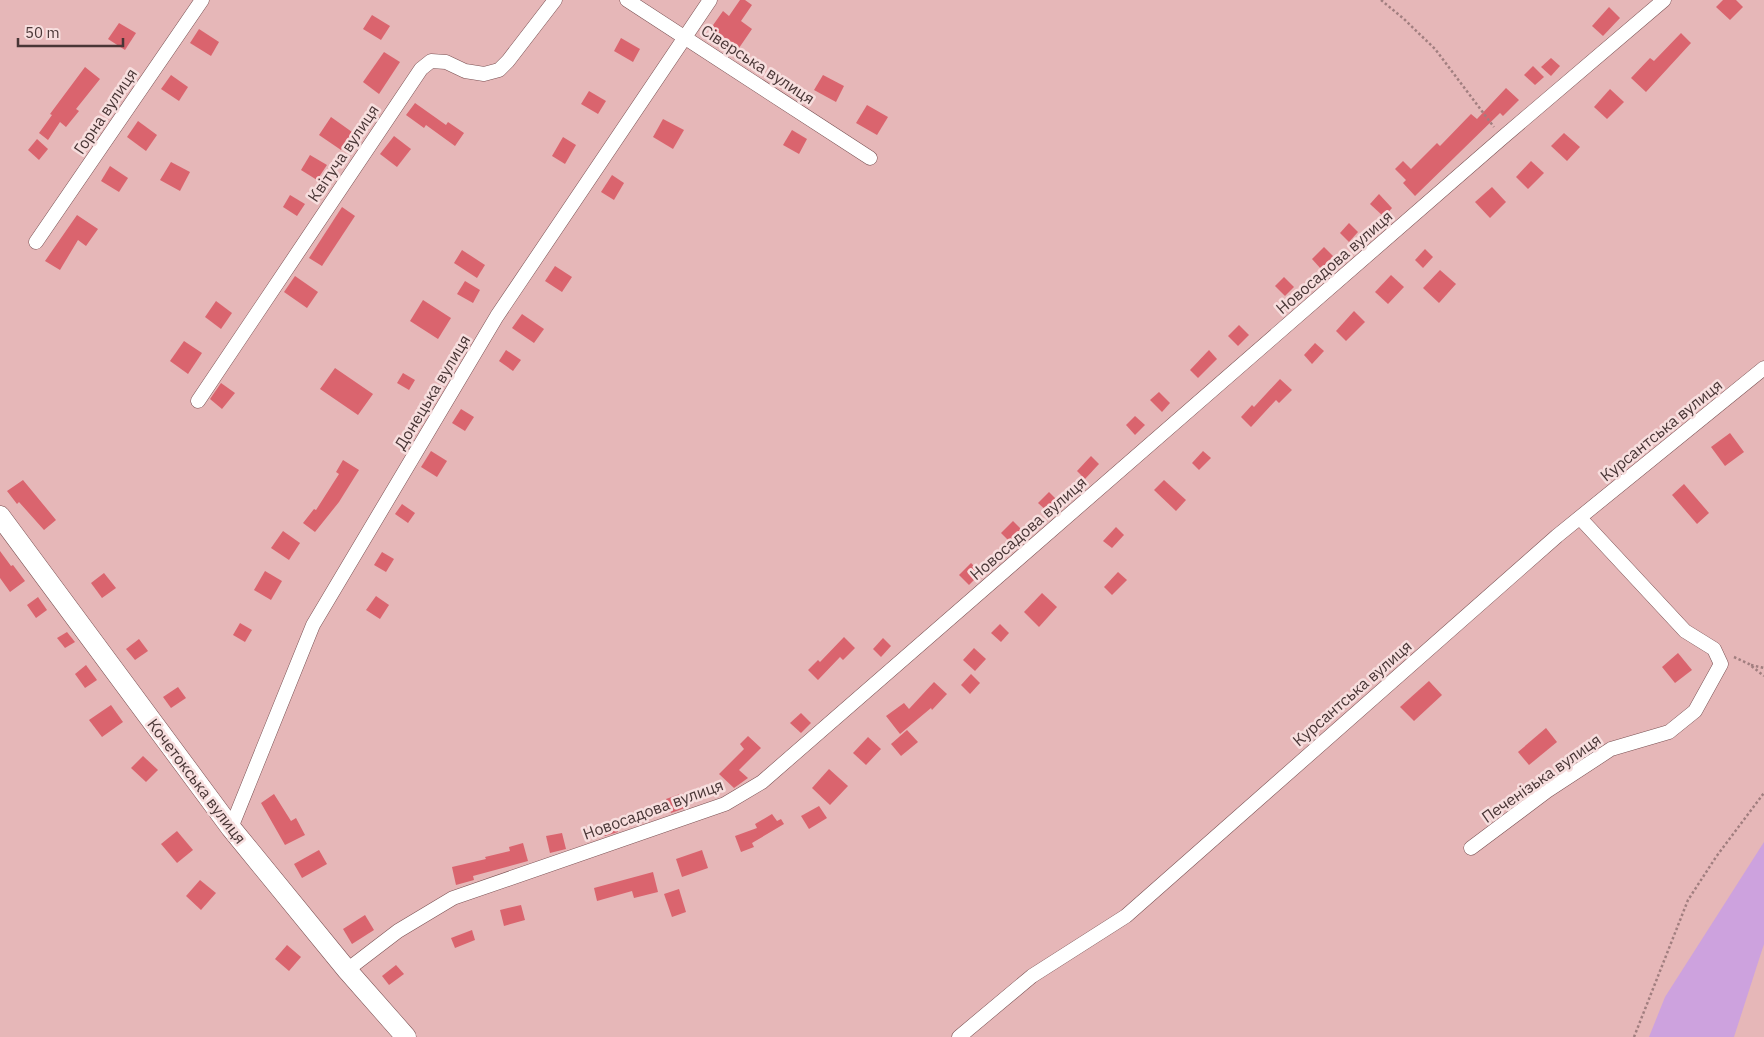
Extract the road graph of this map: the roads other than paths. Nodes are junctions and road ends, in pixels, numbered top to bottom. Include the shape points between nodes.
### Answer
1 (202, 0) edge
2 (555, 0) edge
3 (627, 0) edge
4 (710, 0) edge
5 (1664, 0) edge
6 (685, 38) junction
7 (870, 158) dead end
8 (36, 242) dead end
9 (1764, 368) edge
10 (198, 401) dead end
11 (0, 516) edge
12 (1580, 518) junction
13 (231, 828) junction
14 (1471, 848) dead end
15 (347, 970) junction
16 (406, 1037) edge
17 (958, 1037) edge

1 - 8 street, Горна вулиця
2 - 10 street, Квітуча вулиця via 499,70 484,74 465,71 446,62 430,61 421,69
3 - 6 street, Сіверська вулиця
4 - 6 street, Донецька вулиця
5 - 15 street, Новосадова вулиця via 762,782 725,804 453,898 398,930
6 - 7 street, Сіверська вулиця
6 - 13 street, Донецька вулиця via 497,316 313,625
9 - 12 street, Курсантська вулиця
11 - 13 main road, Кочетокська вулиця
12 - 14 street, Печенізька вулиця via 1685,631 1714,649 1721,664 1695,711 1669,732 1611,749 1547,791
12 - 17 street, Курсантська вулиця via 1126,916 1032,976
13 - 15 main road, Кочетокська вулиця
15 - 16 main road, Кочетокська вулиця

